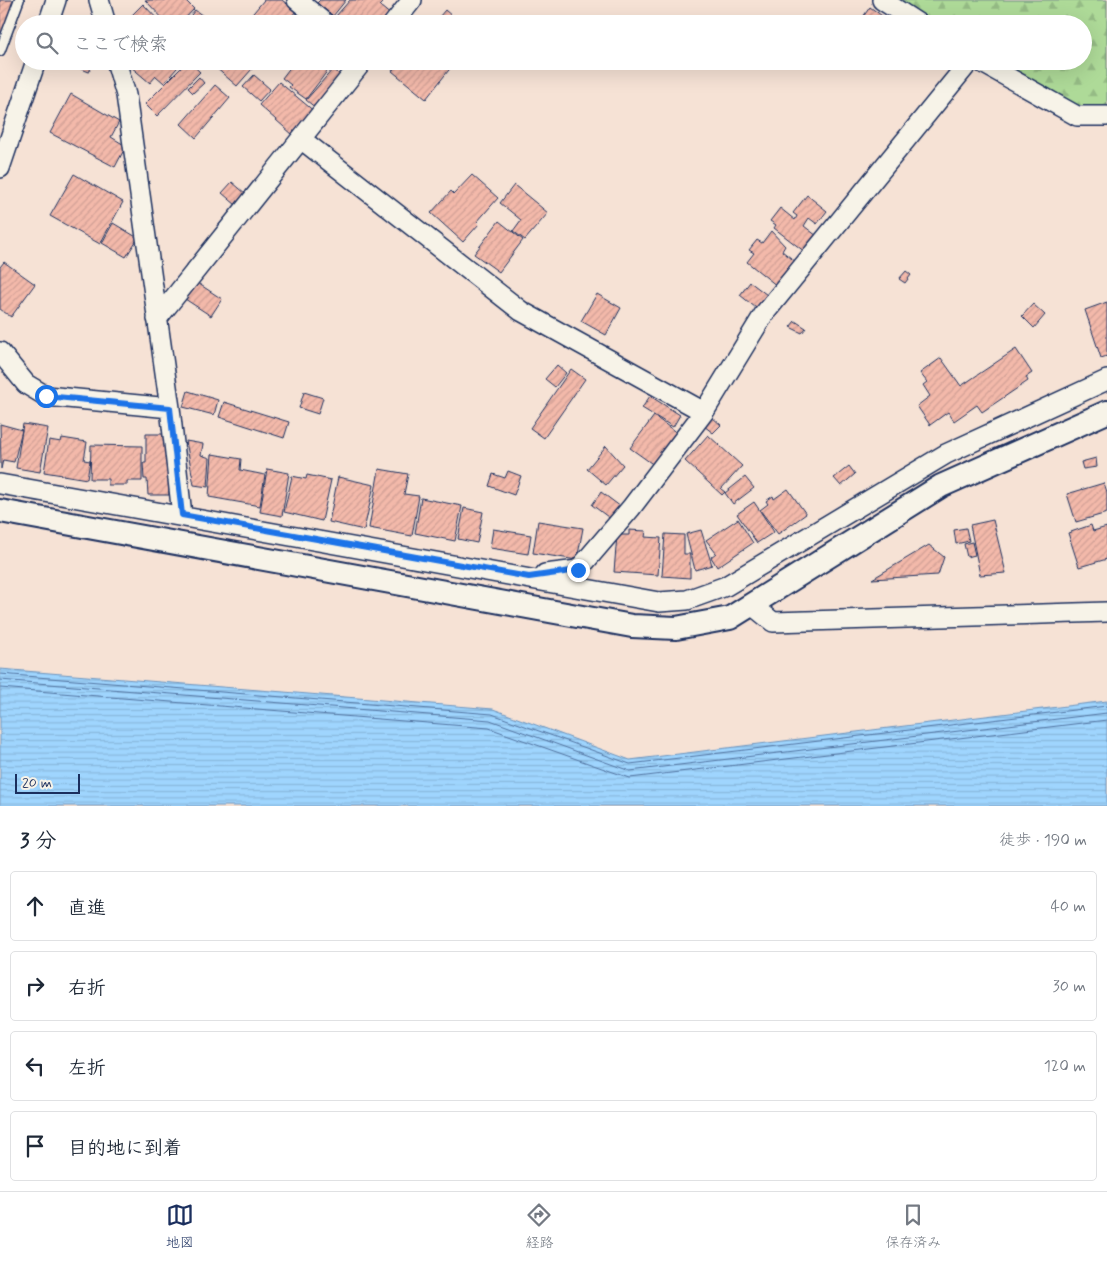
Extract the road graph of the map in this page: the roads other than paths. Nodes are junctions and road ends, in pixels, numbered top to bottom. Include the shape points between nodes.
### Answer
1 (19, 0) edge
2 (56, 0) edge
3 (99, 0) edge
4 (297, 0) edge
5 (412, 0) edge
6 (882, 0) edge
7 (51, 15) edge
8 (103, 15) edge
9 (315, 15) edge
10 (400, 15) edge
11 (905, 15) edge
12 (0, 51) edge
13 (33, 70) edge
14 (119, 70) edge
15 (356, 70) edge
16 (963, 70) edge
17 (994, 70) edge
18 (1107, 116) edge
19 (301, 139) junction
20 (0, 168) edge
21 (157, 319) junction
22 (0, 352) edge
23 (1107, 380) edge
24 (170, 408) junction
25 (704, 412) junction
26 (1107, 412) edge
27 (0, 484) edge
28 (0, 511) edge
29 (182, 515) junction
30 (529, 577) junction
31 (752, 605) junction
32 (1107, 612) edge

1 - 12 lane
2 - 7 street
3 - 8 street
4 - 9 street
5 - 10 street
6 - 11 street
13 - 20 street
14 - 21 street via 126,95
15 - 19 street
16 - 25 street via 764,314
17 - 18 street via 1077,116
19 - 21 street
19 - 25 street via 521,311
21 - 24 street
22 - 24 street via 26,384 46,396
23 - 30 street via 946,454 708,594 660,602
24 - 29 street
25 - 30 street via 631,508 578,570
26 - 31 street via 941,486
27 - 29 street
28 - 31 street via 632,626 676,628 730,618
29 - 30 street
31 - 32 street via 773,622

